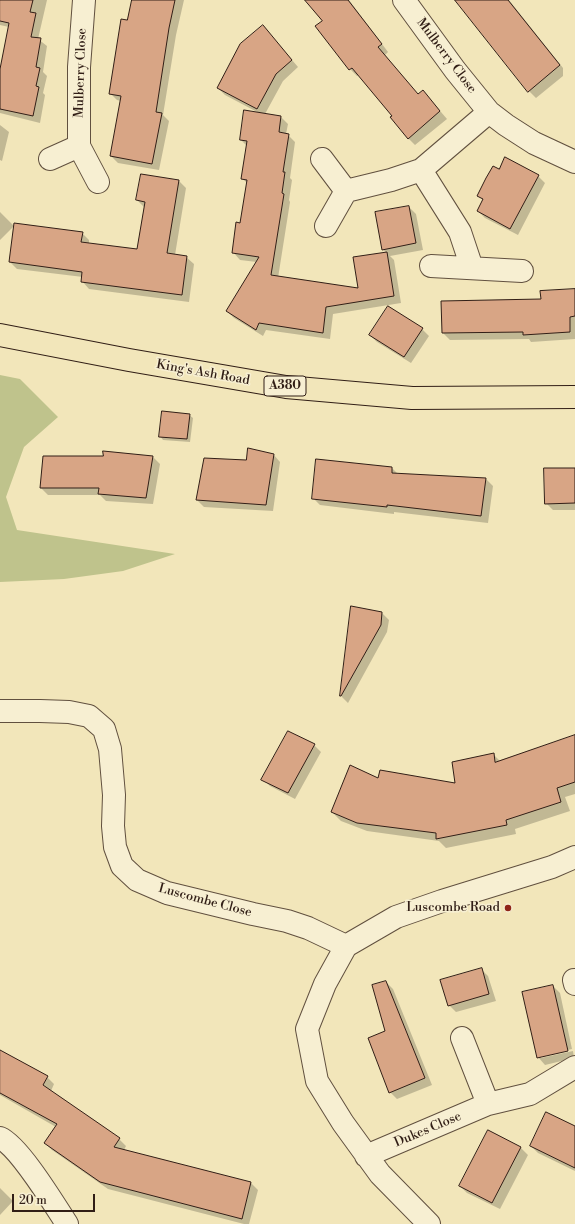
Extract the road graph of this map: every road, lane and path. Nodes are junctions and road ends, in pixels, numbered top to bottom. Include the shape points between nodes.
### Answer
1 (84, 0) edge
2 (404, 0) edge
3 (489, 112) junction
4 (79, 146) junction
5 (50, 159) dead end
6 (322, 159) dead end
7 (575, 162) edge
8 (421, 170) junction
9 (98, 182) dead end
10 (346, 191) junction
11 (326, 226) dead end
12 (431, 266) dead end
13 (472, 268) junction
14 (522, 271) dead end
15 (0, 335) edge
16 (575, 398) edge
17 (0, 711) edge
18 (575, 857) edge
19 (346, 946) junction
20 (462, 1038) dead end
21 (575, 1067) edge
22 (488, 1104) junction
23 (0, 1138) edge
24 (366, 1156) junction
25 (67, 1224) edge
26 (429, 1224) edge

1 - 4 street, Mulberry Close via 79,67
2 - 3 street, Mulberry Close
3 - 7 street, Mulberry Close via 534,143
3 - 8 street
4 - 5 street
4 - 9 street, Mulberry Close
6 - 10 street
8 - 10 street
8 - 13 street via 460,232
10 - 11 street
12 - 13 street
13 - 14 street
15 - 16 highway, King's Ash Road / A380 via 286,386 412,398
17 - 19 street, Luscombe Close via 69,712 90,716 104,729 110,749 115,847 122,866 137,880 166,893 287,921
18 - 19 street via 552,867 396,917
19 - 24 street via 325,984 307,1029 317,1081
20 - 22 street
21 - 22 street, Dukes Close via 530,1094
22 - 24 street, Dukes Close
23 - 25 street via 7,1141 27,1165
24 - 26 street

